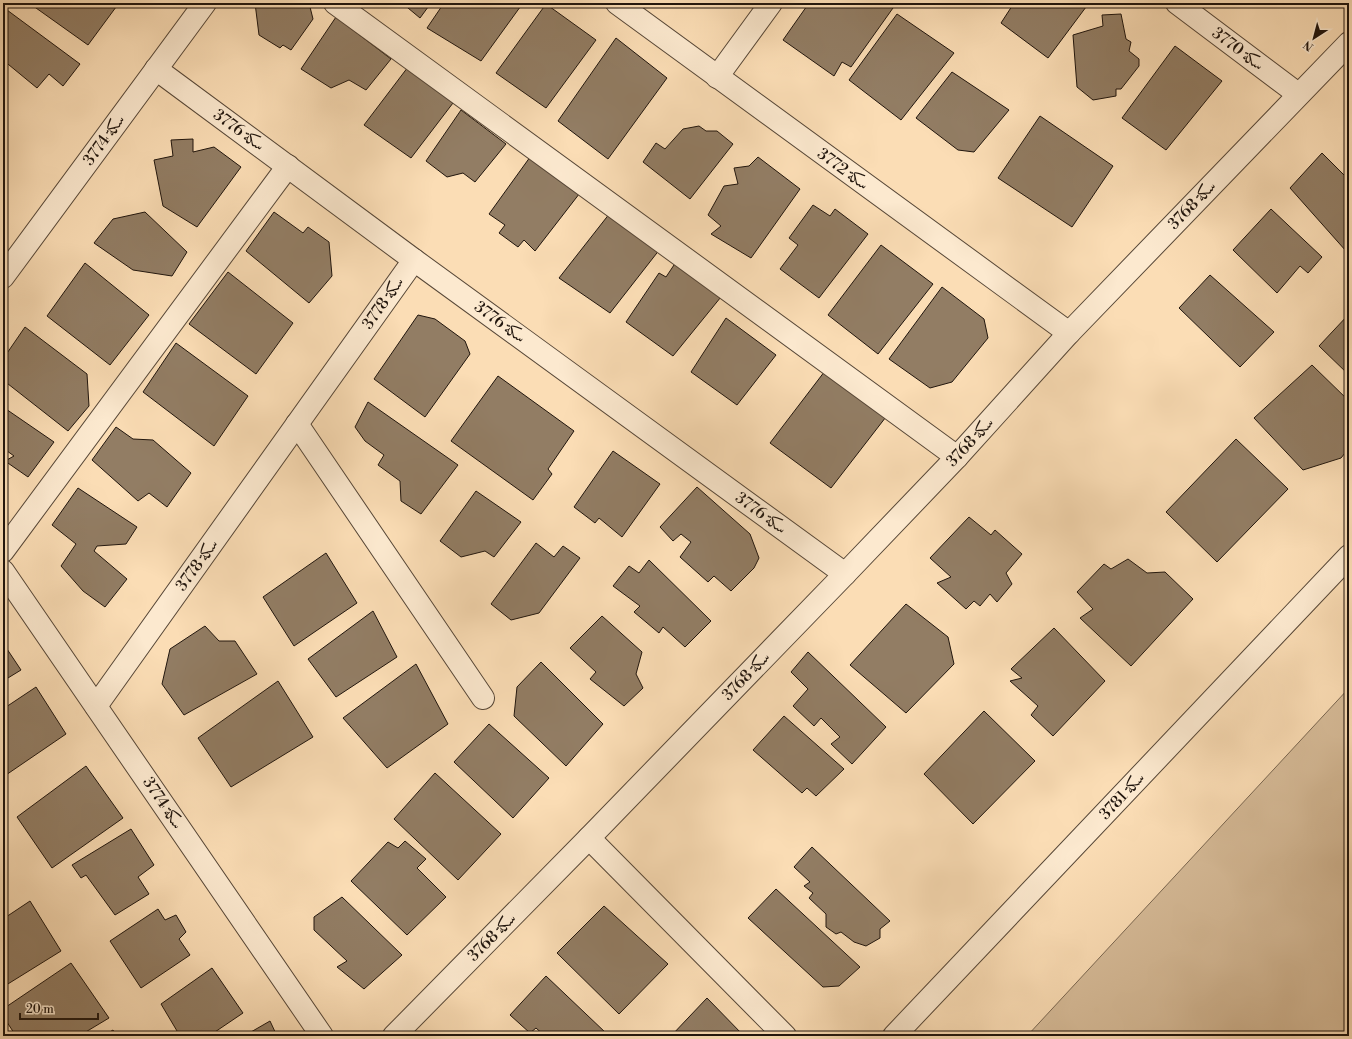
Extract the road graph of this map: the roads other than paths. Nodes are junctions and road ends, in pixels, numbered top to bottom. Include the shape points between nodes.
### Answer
1 (205, 3) edge
2 (335, 3) edge
3 (617, 3) edge
4 (771, 3) edge
5 (1177, 3) edge
6 (1349, 43) edge
7 (156, 69) junction
8 (717, 77) junction
9 (1298, 94) junction
10 (288, 166) junction
11 (414, 260) junction
12 (3, 277) edge
13 (1069, 334) junction
14 (297, 424) junction
15 (957, 457) junction
16 (3, 551) edge
17 (1349, 556) edge
18 (3, 571) edge
19 (845, 574) junction
20 (483, 698) dead end
21 (96, 706) junction
22 (590, 838) junction
23 (322, 1036) edge
24 (394, 1036) edge
25 (785, 1036) edge
26 (894, 1036) edge

1 - 7 street, سكة 3774
2 - 15 street
3 - 8 street, سكة 3772
4 - 8 street
5 - 9 street, سكة 3770
6 - 9 street, سكة 3768
7 - 10 street, سكة 3776
7 - 12 street, سكة 3774
8 - 13 street, سكة 3772
9 - 13 street, سكة 3768
10 - 11 street, سكة 3776
10 - 16 street
11 - 14 street, سكة 3778
11 - 19 street, سكة 3776
13 - 15 street, سكة 3768
14 - 20 street
14 - 21 street, سكة 3778
15 - 19 street, سكة 3768
17 - 26 street, سكة 3781
18 - 21 street, سكة 3774
19 - 22 street, سكة 3768
21 - 23 street, سكة 3774
22 - 24 street, سكة 3768
22 - 25 street

